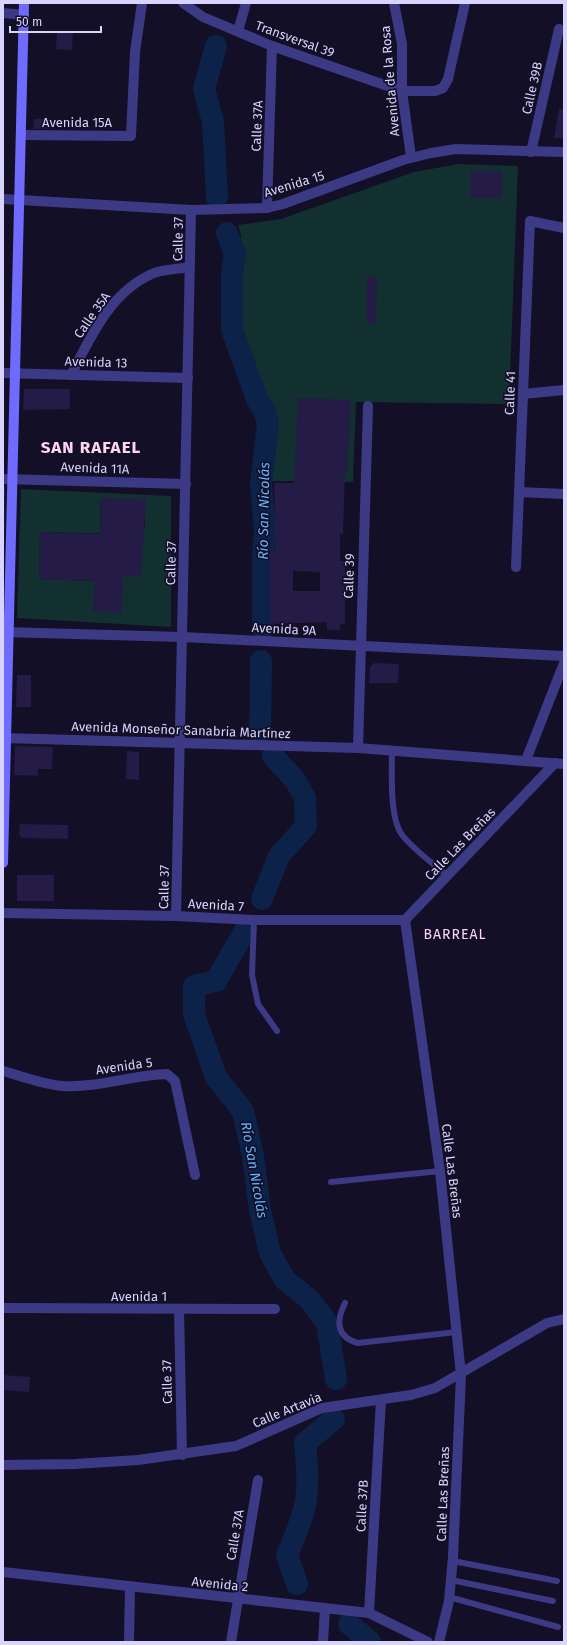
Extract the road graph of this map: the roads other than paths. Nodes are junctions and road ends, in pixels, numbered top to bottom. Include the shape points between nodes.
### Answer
1 (24, 3) edge
2 (142, 3) edge
3 (183, 3) edge
4 (246, 3) edge
5 (394, 3) edge
6 (465, 3) edge
7 (3, 13) edge
8 (24, 15) junction
9 (559, 29) dead end
10 (238, 32) junction
11 (272, 46) junction
12 (402, 91) junction
13 (21, 135) junction
14 (530, 152) junction
15 (564, 152) edge
16 (411, 157) junction
17 (3, 199) edge
18 (20, 200) junction
19 (267, 208) junction
20 (191, 210) junction
21 (564, 228) edge
22 (190, 267) junction
23 (3, 373) edge
24 (14, 373) junction
25 (71, 375) junction
26 (188, 378) junction
27 (564, 390) edge
28 (523, 394) junction
29 (368, 406) dead end
30 (8, 479) edge
31 (186, 484) junction
32 (519, 492) junction
33 (564, 494) edge
34 (516, 567) dead end
35 (6, 632) edge
36 (182, 637) junction
37 (360, 645) junction
38 (564, 656) edge
39 (564, 663) edge
40 (5, 739) edge
41 (180, 744) junction
42 (358, 748) junction
43 (392, 750) junction
44 (526, 760) junction
45 (560, 763) edge
46 (3, 863) edge
47 (447, 876) junction
48 (3, 913) edge
49 (176, 916) junction
50 (254, 920) junction
51 (405, 920) junction
52 (277, 1031) dead end
53 (3, 1071) edge
54 (440, 1171) junction
55 (195, 1175) dead end
56 (331, 1182) dead end
57 (345, 1303) dead end
58 (3, 1308) edge
59 (179, 1309) junction
60 (275, 1309) dead end
61 (564, 1319) edge
62 (457, 1332) junction
63 (461, 1374) junction
64 (381, 1400) junction
65 (182, 1455) junction
66 (3, 1464) edge
67 (258, 1480) dead end
68 (453, 1561) junction
69 (3, 1572) edge
70 (451, 1580) junction
71 (557, 1581) dead end
72 (130, 1586) junction
73 (449, 1597) junction
74 (238, 1599) junction
75 (553, 1601) dead end
76 (325, 1608) junction
77 (369, 1613) junction
78 (558, 1627) dead end
79 (130, 1642) edge
80 (231, 1642) edge
81 (323, 1642) edge
82 (428, 1642) edge
83 (439, 1642) edge

1 - 8 main road
2 - 13 street, Avenida 15A via 135,52 132,136
3 - 10 street, Transversal 39 via 204,17
4 - 10 street
5 - 12 street, Avenida de la Rosa via 402,44
6 - 12 street, Transversal 39 via 448,79 443,88 435,91
7 - 8 street
8 - 13 main road
9 - 14 street, Calle 39B
10 - 11 street, Transversal 39
11 - 12 street, Transversal 39
11 - 19 street, Calle 37A
12 - 16 street, Avenida de la Rosa
13 - 18 main road
14 - 15 street, Avenida 15
14 - 16 street, Avenida 15 via 456,149
16 - 19 street, Avenida 15
17 - 18 street, Avenida 15
18 - 20 street, Avenida 15
18 - 24 main road
19 - 20 street, Avenida 15
20 - 22 street, Calle 37
21 - 28 street, Calle 41 via 530,221
22 - 25 street, Calle 35A via 155,273 127,289 92,333
22 - 26 street, Calle 37
23 - 24 street, Avenida 13
24 - 25 street, Avenida 13
24 - 30 main road
25 - 26 street, Avenida 13
26 - 31 street, Calle 37
27 - 28 street
28 - 32 street, Calle 41
29 - 37 street, Calle 39
30 - 31 street, Avenida 11A
30 - 35 main road
31 - 36 street, Calle 37
32 - 33 street
32 - 34 street, Calle 41
35 - 36 street, Avenida 9A
35 - 40 main road
36 - 37 street, Avenida 9A
36 - 41 street, Calle 37
37 - 38 street, Avenida 9A
37 - 42 street, Calle 39
39 - 44 street
40 - 41 street, Avenida Monseñor Sanabria Martínez
40 - 46 main road
41 - 42 street, Avenida Monseñor Sanabria Martínez
41 - 49 street, Calle 37
42 - 43 street, Avenida Monseñor Sanabria Martínez
43 - 44 street, Avenida Monseñor Sanabria Martínez
43 - 47 lane via 397,827 402,836
44 - 45 street, Avenida Monseñor Sanabria Martínez
45 - 47 street, Calle Las Breñas
47 - 51 street, Calle Las Breñas
48 - 49 street, Avenida 7
49 - 50 street, Avenida 7
50 - 51 street, Avenida 7
50 - 52 lane via 252,975 258,1004
51 - 54 street, Calle Las Breñas
53 - 55 street, Avenida 5 via 62,1086 99,1084 152,1074 167,1074 175,1081
54 - 56 lane
54 - 62 street, Calle Las Breñas
57 - 62 lane via 338,1323 342,1334 350,1341 358,1343
58 - 59 street, Avenida 1
59 - 60 street, Avenida 1
59 - 65 street, Calle 37
61 - 63 street, Calle Artavia via 547,1323
62 - 63 street, Calle Las Breñas
63 - 64 street, Calle Artavia via 435,1388
63 - 68 street, Calle Las Breñas
64 - 65 street, Calle Artavia via 322,1408 236,1446
64 - 77 street, Calle 37B
65 - 66 street, Calle Artavia via 75,1464
67 - 74 street, Calle 37A
68 - 70 street, Calle Las Breñas
68 - 71 lane
69 - 72 street, Avenida 2
70 - 73 street, Calle Las Breñas
70 - 75 lane
72 - 74 street, Avenida 2
72 - 79 street
73 - 78 lane
73 - 83 street, Calle Las Breñas
74 - 76 street, Avenida 2
74 - 80 street, Calle 37A
76 - 77 street, Avenida 2
76 - 81 street
77 - 82 street, Avenida 2

